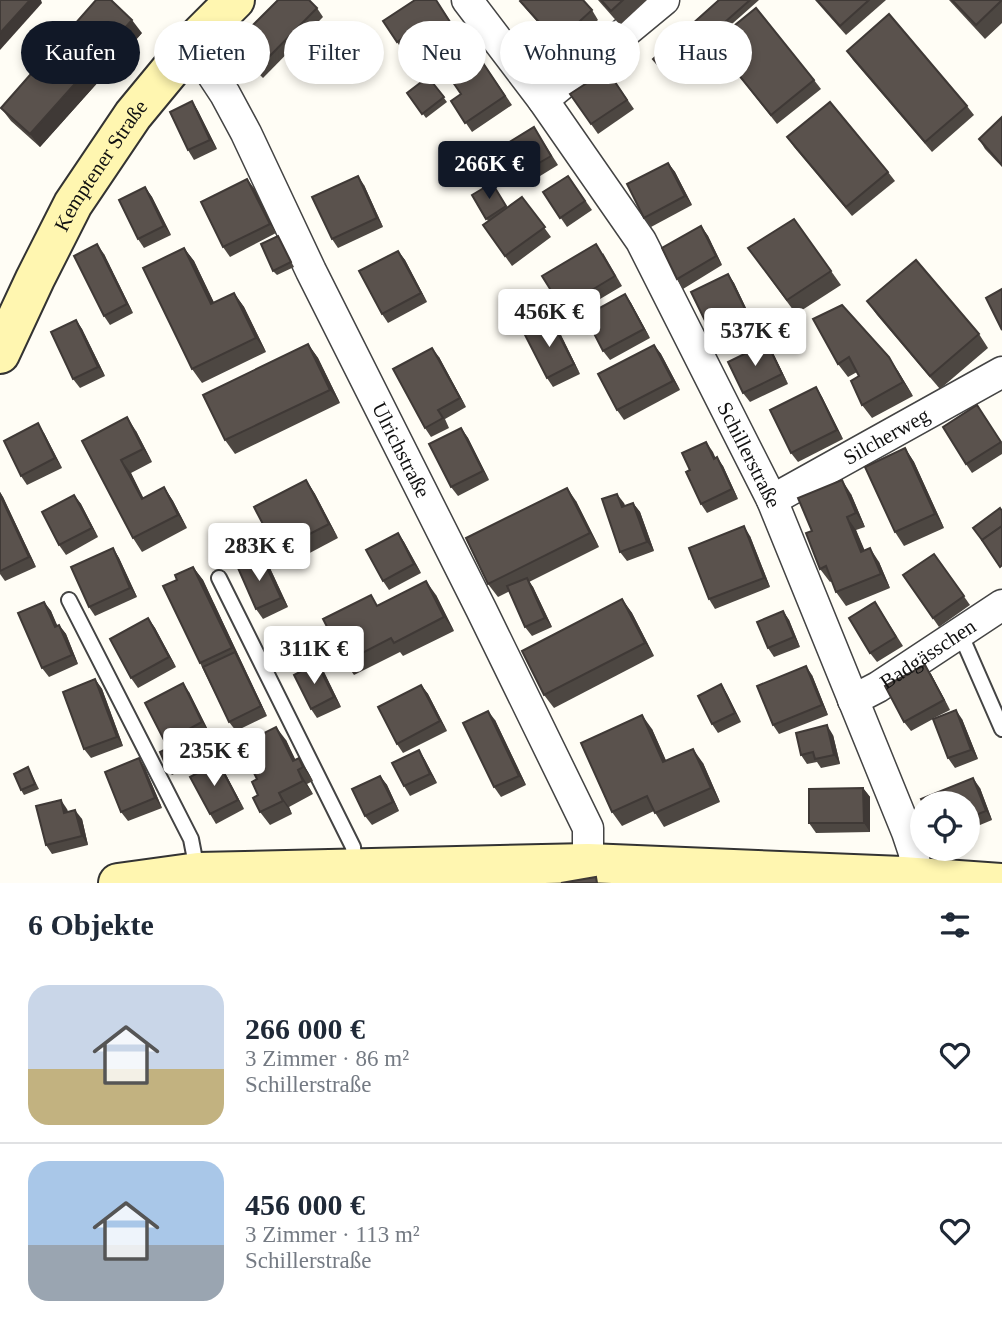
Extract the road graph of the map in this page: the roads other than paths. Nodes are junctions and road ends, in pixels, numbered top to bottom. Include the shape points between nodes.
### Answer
1 (235, 0) edge
2 (467, 0) edge
3 (664, 0) edge
4 (214, 21) edge
5 (159, 84) edge
6 (218, 84) edge
7 (543, 100) junction
8 (0, 354) edge
9 (1002, 372) edge
10 (772, 500) junction
11 (219, 578) dead end
12 (69, 600) dead end
13 (1002, 605) edge
14 (960, 633) junction
15 (853, 699) junction
16 (1002, 729) edge
17 (588, 863) junction
18 (355, 868) junction
19 (198, 872) junction
20 (760, 876) edge
21 (906, 878) edge
22 (118, 883) edge
23 (1002, 883) edge

1 - 4 street, Kemptener Straße
2 - 7 street, Schillerstraße
3 - 7 street
5 - 8 street, Kemptener Straße via 73,204
6 - 17 street, Ulrichstraße via 588,828
7 - 10 street, Schillerstraße via 641,240
9 - 10 street, Silcherweg
10 - 15 street, Schillerstraße
11 - 18 lane via 353,847
12 - 19 lane via 191,839
13 - 14 street, Badgässchen
14 - 15 street, Badgässchen
14 - 16 lane
15 - 21 street, Schillerstraße via 914,853
17 - 18 street
17 - 20 street
18 - 19 street
19 - 22 street
20 - 21 street
21 - 23 street

